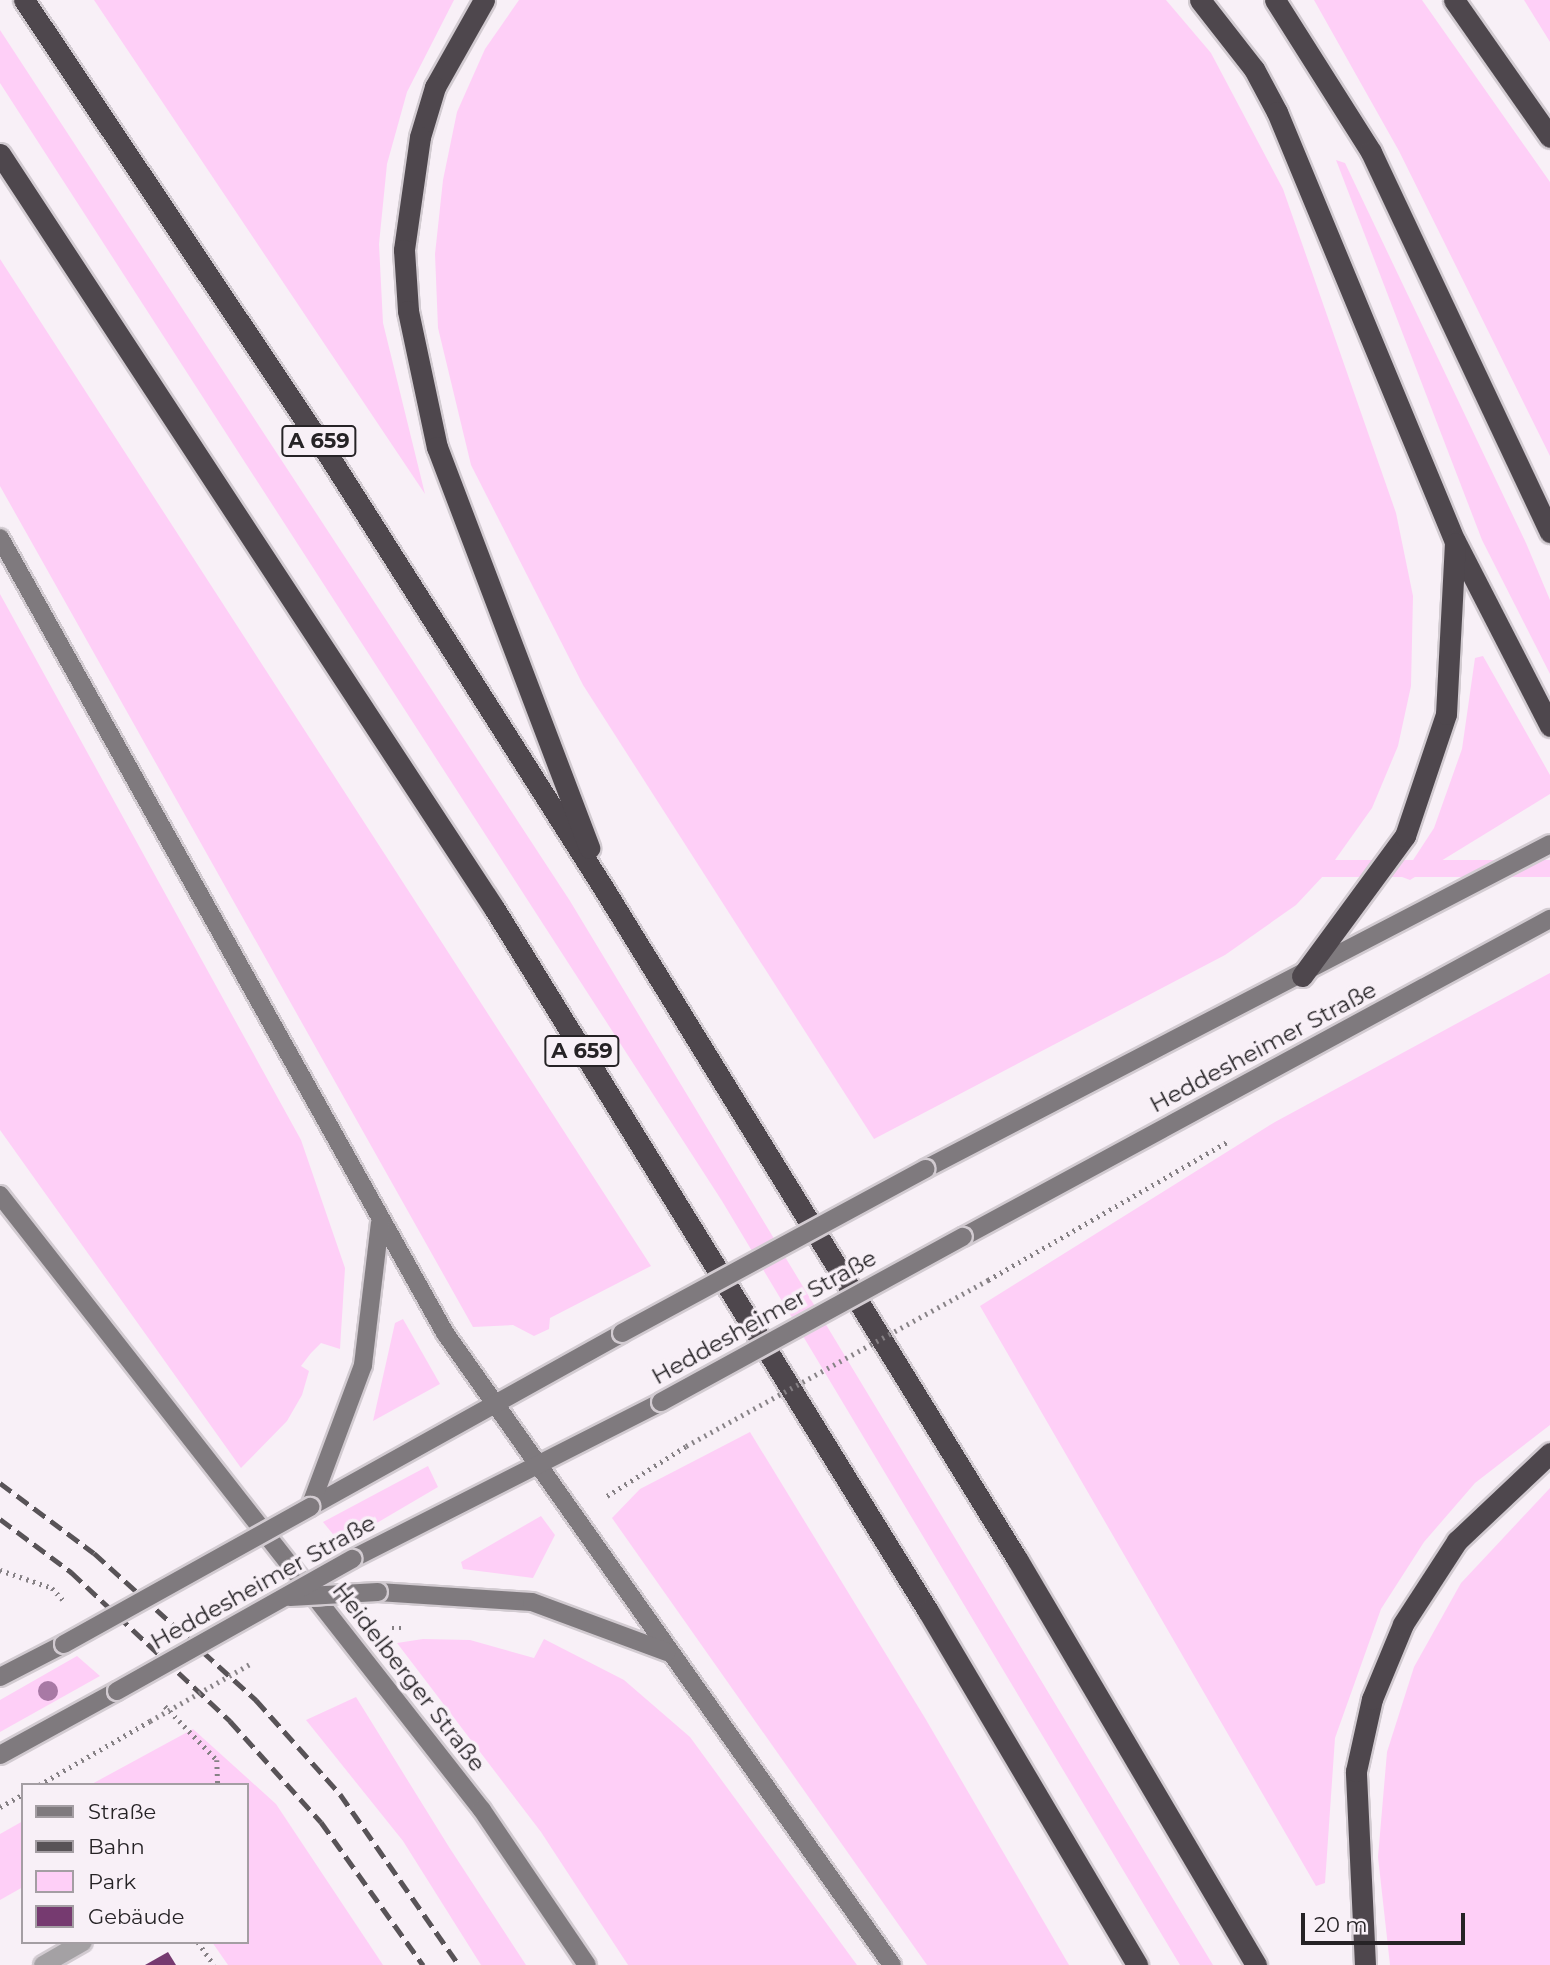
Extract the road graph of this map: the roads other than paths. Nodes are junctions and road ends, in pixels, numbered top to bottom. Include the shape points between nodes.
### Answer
1 (24, 0) edge
2 (484, 0) edge
3 (1200, 0) edge
4 (1275, 0) edge
5 (1454, 0) edge
6 (1550, 137) edge
7 (0, 154) edge
8 (1550, 532) edge
9 (0, 538) edge
10 (1455, 541) junction
11 (1550, 726) edge
12 (1550, 844) edge
13 (604, 889) junction
14 (1550, 919) edge
15 (1302, 976) junction
16 (0, 1195) edge
17 (380, 1223) junction
18 (493, 1402) junction
19 (1550, 1453) edge
20 (536, 1462) junction
21 (310, 1507) junction
22 (286, 1597) junction
23 (667, 1652) junction
24 (0, 1677) edge
25 (0, 1755) edge
26 (80, 1944) edge
27 (43, 1965) edge
28 (587, 1965) edge
29 (892, 1965) edge
30 (1137, 1965) edge
31 (1256, 1965) edge
32 (1365, 1965) edge

1 - 13 highway, A 659 via 325,450
2 - 13 highway via 435,87 420,137 404,250 408,311 437,447
3 - 10 highway via 1254,69 1277,112
4 - 8 highway via 1371,152
5 - 6 highway
7 - 30 highway, A 659 via 494,908 928,1611
9 - 17 main road
10 - 11 highway
10 - 15 highway via 1446,714 1405,836
12 - 15 main road, Heddesheimer Straße
13 - 31 highway, A 659 via 1017,1559
14 - 20 main road, Heddesheimer Straße, bridge via 661,1402
15 - 18 main road, Heddesheimer Straße, bridge via 925,1168
16 - 28 main road, Heidelberger Straße via 482,1810
17 - 18 main road
17 - 21 main road via 363,1364
18 - 20 main road
18 - 21 main road, Heddesheimer Straße
19 - 32 highway via 1457,1541 1403,1624 1373,1699 1356,1771
20 - 22 main road, Heddesheimer Straße, bridge
20 - 23 main road
21 - 24 main road, Heddesheimer Straße, bridge
22 - 23 main road, bridge via 378,1592 532,1602
22 - 25 main road, Heddesheimer Straße, bridge
23 - 29 main road
26 - 27 street

